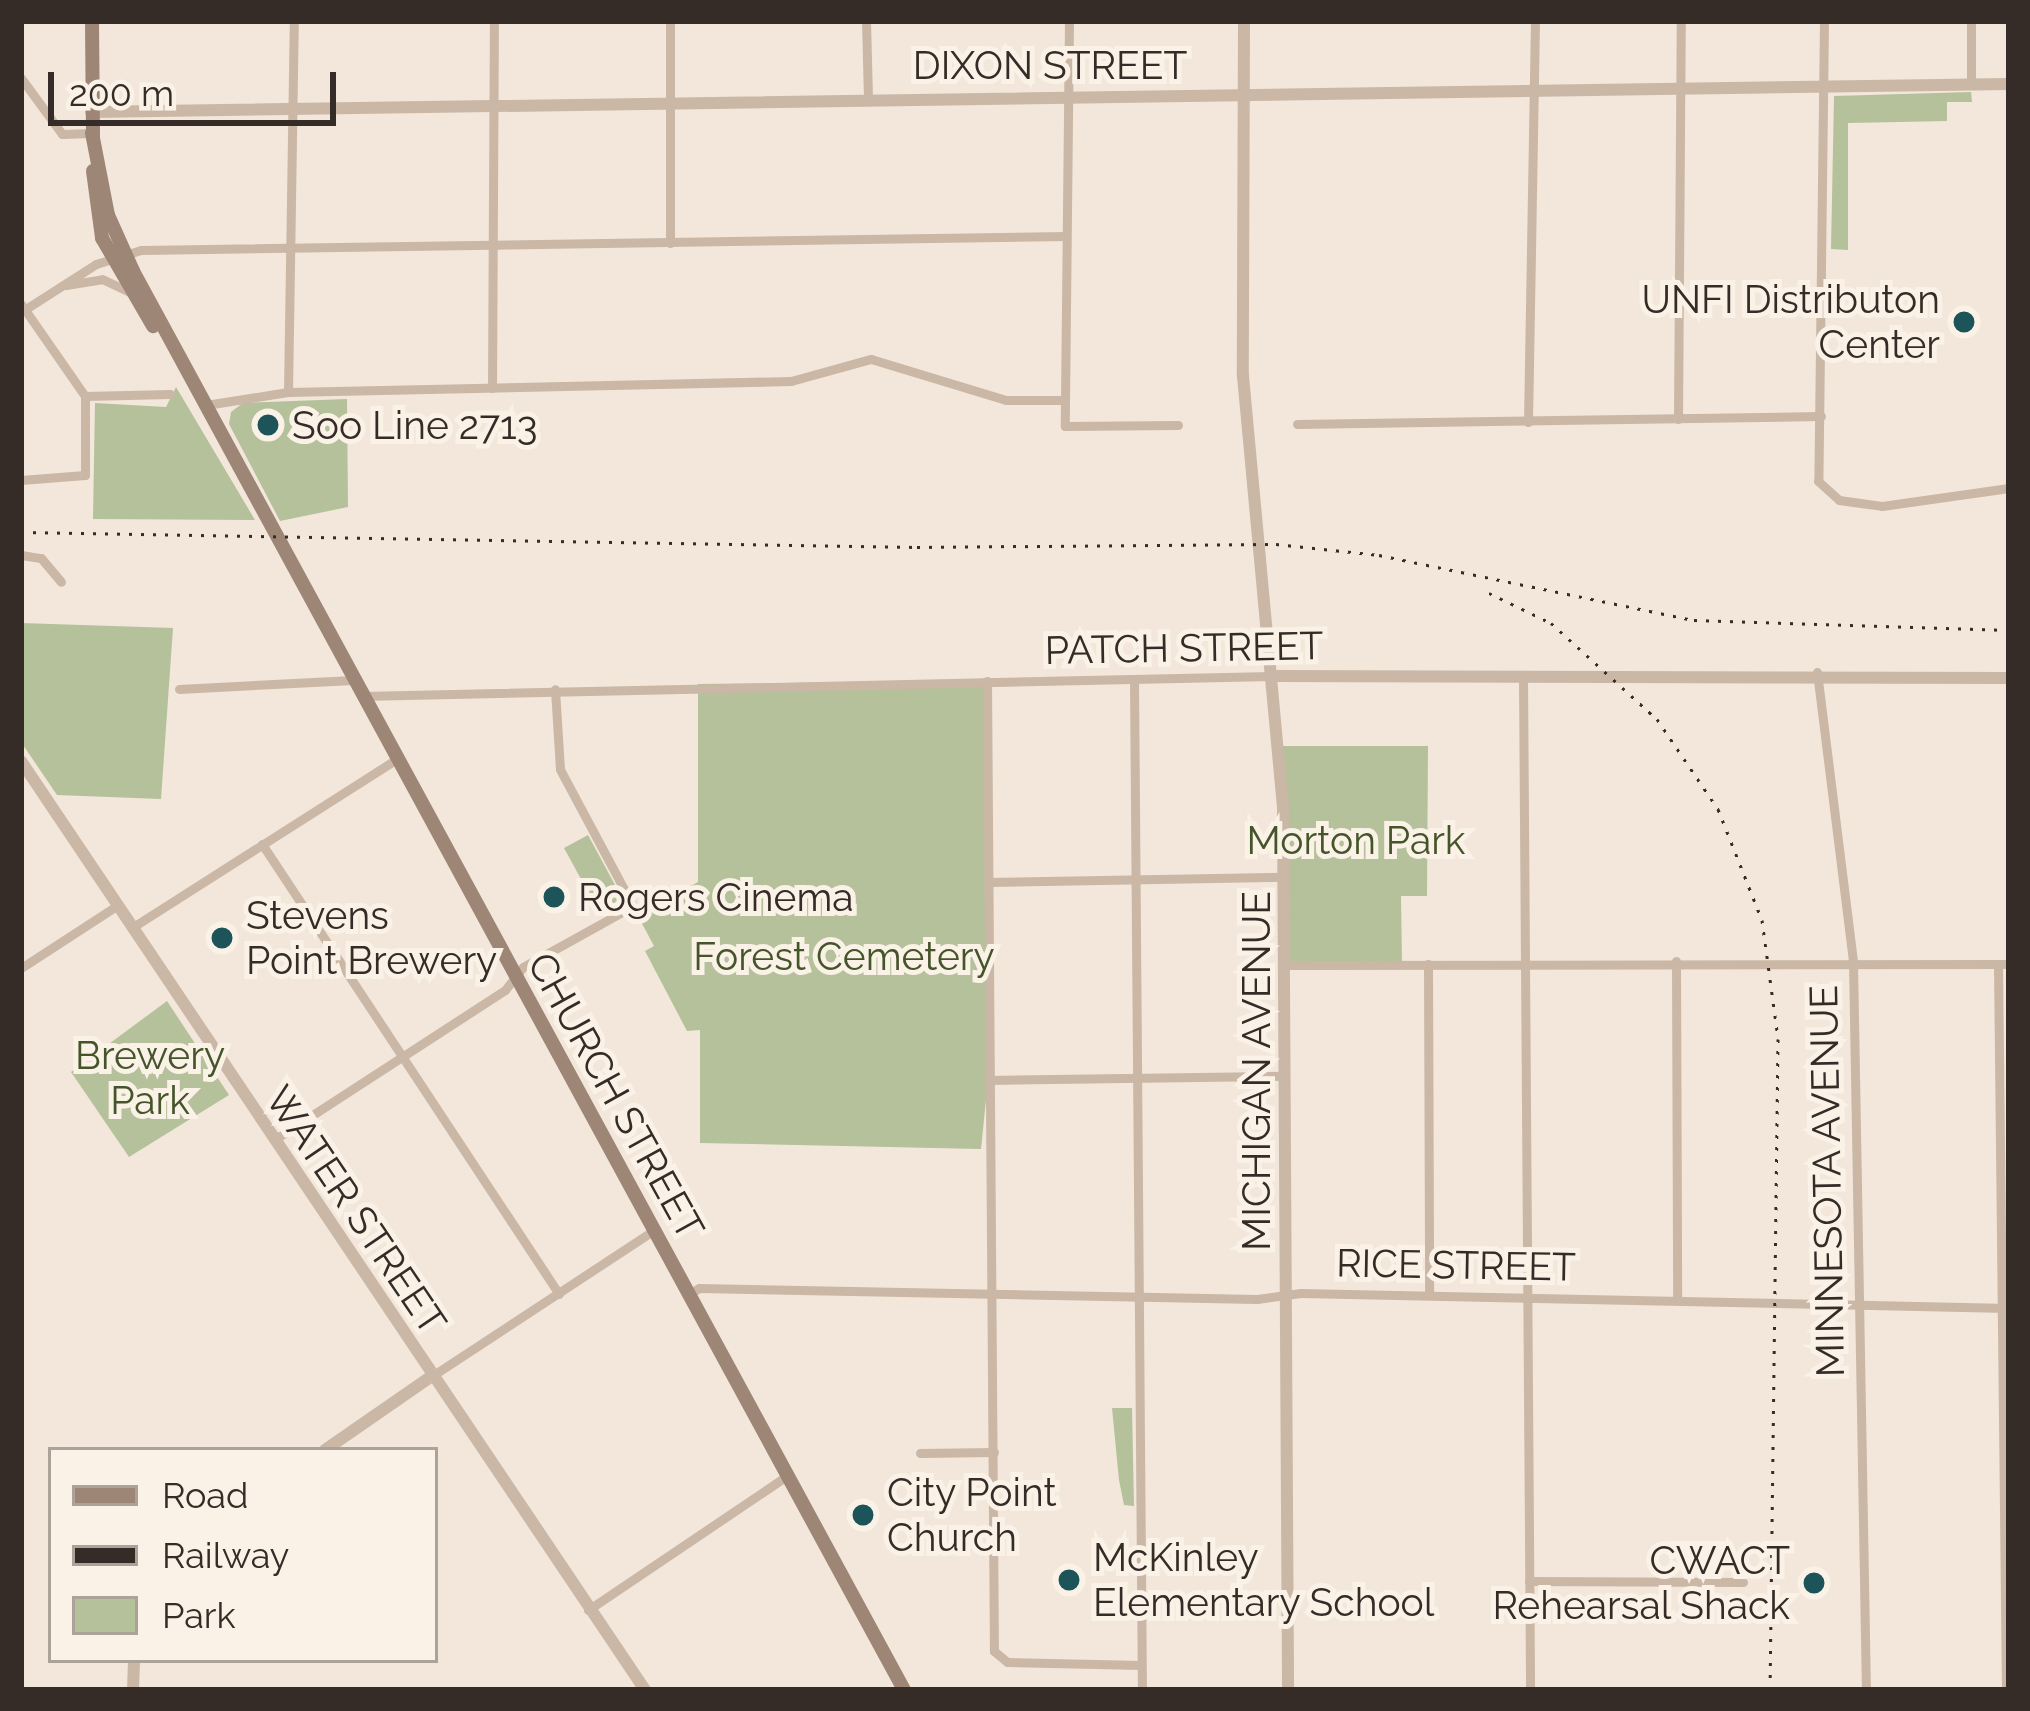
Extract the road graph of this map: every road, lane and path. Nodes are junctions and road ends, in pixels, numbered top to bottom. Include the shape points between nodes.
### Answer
1 (92, 21) edge
2 (294, 21) edge
3 (494, 21) edge
4 (670, 21) edge
5 (866, 21) edge
6 (1069, 21) edge
7 (1244, 21) edge
8 (1535, 21) edge
9 (1681, 21) edge
10 (1824, 21) edge
11 (1971, 21) edge
12 (21, 78) edge
13 (2009, 84) edge
14 (1824, 85) junction
15 (1971, 85) junction
16 (1680, 87) junction
17 (1534, 89) junction
18 (1243, 92) junction
19 (868, 96) junction
20 (1069, 97) junction
21 (671, 100) junction
22 (494, 103) junction
23 (292, 105) junction
24 (91, 112) junction
25 (92, 133) junction
26 (1066, 236) junction
27 (670, 244) junction
28 (492, 246) junction
29 (290, 250) junction
30 (116, 255) junction
31 (61, 286) junction
32 (131, 293) junction
33 (22, 309) edge
34 (492, 388) junction
35 (288, 392) junction
36 (170, 394) dead end
37 (85, 396) junction
38 (1065, 400) junction
39 (206, 405) junction
40 (1821, 416) junction
41 (1678, 419) junction
42 (1528, 422) junction
43 (1297, 424) dead end
44 (1178, 425) dead end
45 (21, 480) edge
46 (2009, 488) edge
47 (21, 555) edge
48 (62, 582) dead end
49 (1817, 673) junction
50 (1273, 676) junction
51 (1523, 676) junction
52 (2009, 678) edge
53 (1134, 679) junction
54 (353, 680) junction
55 (988, 681) junction
56 (179, 689) dead end
57 (555, 689) junction
58 (361, 696) junction
59 (395, 760) junction
60 (21, 761) edge
61 (262, 844) junction
62 (1284, 878) junction
63 (1136, 879) junction
64 (988, 881) junction
65 (118, 905) junction
66 (133, 927) junction
67 (1676, 961) junction
68 (1853, 962) junction
69 (1428, 964) junction
70 (1522, 964) junction
71 (2004, 964) edge
72 (1285, 965) junction
73 (21, 968) edge
74 (514, 978) junction
75 (402, 1058) junction
76 (1285, 1076) junction
77 (1138, 1078) junction
78 (988, 1080) junction
79 (272, 1141) junction
80 (653, 1232) junction
81 (559, 1294) junction
82 (687, 1294) junction
83 (992, 1294) junction
84 (1429, 1295) junction
85 (1288, 1296) junction
86 (1523, 1296) junction
87 (1140, 1297) junction
88 (1677, 1299) junction
89 (1860, 1305) junction
90 (2006, 1308) edge
91 (432, 1376) junction
92 (329, 1447) edge
93 (994, 1452) junction
94 (920, 1453) dead end
95 (787, 1476) junction
96 (2007, 1518) edge
97 (1528, 1581) junction
98 (1743, 1582) dead end
99 (588, 1610) junction
100 (1142, 1665) junction
101 (645, 1690) edge
102 (904, 1690) edge
103 (1142, 1690) edge
104 (1288, 1690) edge
105 (1530, 1690) edge
106 (1866, 1690) edge
107 (2006, 1690) edge

1 - 24 main road, CHURCH STREET
2 - 23 street
3 - 22 street
4 - 21 street
5 - 19 street
6 - 20 street
7 - 18 street, MICHIGAN AVENUE
8 - 17 street
9 - 16 street
10 - 14 street
11 - 15 street
12 - 25 street via 62,134
13 - 15 street, DIXON STREET
14 - 15 street, DIXON STREET
14 - 16 street, DIXON STREET
14 - 40 street
16 - 17 street, DIXON STREET
16 - 41 street
17 - 18 street, DIXON STREET
17 - 42 street
18 - 20 street, DIXON STREET
18 - 50 street, MICHIGAN AVENUE via 1243,376
19 - 20 street, DIXON STREET
19 - 21 street, DIXON STREET
20 - 26 street
21 - 22 street, DIXON STREET
21 - 27 street
22 - 23 street, DIXON STREET
22 - 28 street
23 - 24 street, DIXON STREET
23 - 29 street
24 - 25 main road, CHURCH STREET
25 - 30 main road, CHURCH STREET
26 - 27 street
26 - 38 street
27 - 28 street
28 - 29 street
28 - 34 street
29 - 30 street
29 - 35 street
30 - 31 street
30 - 32 main road, CHURCH STREET
30 - 39 main road, CHURCH STREET
31 - 32 street via 102,279
31 - 33 street
32 - 39 main road, CHURCH STREET
33 - 37 street
34 - 35 street
34 - 38 street via 791,381 872,359 1006,400
35 - 39 street
36 - 37 street
37 - 45 street via 85,476
38 - 44 street via 1065,427
39 - 54 main road, CHURCH STREET
40 - 41 street
40 - 46 street via 1818,481 1839,500 1882,506
41 - 42 street
42 - 43 street
47 - 48 street via 41,558
49 - 51 street, PATCH STREET
49 - 52 street, PATCH STREET
49 - 68 street, MINNESOTA AVENUE
50 - 51 street, PATCH STREET
50 - 53 street, PATCH STREET
50 - 62 street, MICHIGAN AVENUE
51 - 70 street
53 - 55 street, PATCH STREET
53 - 63 street
54 - 56 street
54 - 58 main road, CHURCH STREET
55 - 57 street, PATCH STREET
55 - 64 street
57 - 58 street, PATCH STREET
57 - 74 street via 560,769 633,906
58 - 59 main road, CHURCH STREET
59 - 61 street
59 - 74 main road, CHURCH STREET
60 - 65 street, WATER STREET
61 - 66 street
61 - 75 street
62 - 63 street
62 - 72 street, MICHIGAN AVENUE
63 - 64 street
63 - 77 street
64 - 78 street
65 - 66 street, WATER STREET
65 - 73 street
66 - 79 street, WATER STREET
67 - 68 street
67 - 70 street
67 - 88 street
68 - 71 street
68 - 89 street, MINNESOTA AVENUE
69 - 70 street
69 - 72 street
69 - 84 street
70 - 86 street
71 - 90 street
72 - 76 street, MICHIGAN AVENUE
74 - 75 street
74 - 80 main road, CHURCH STREET
75 - 79 street
75 - 81 street
76 - 77 street
76 - 85 street, MICHIGAN AVENUE
77 - 78 street
77 - 87 street
78 - 83 street
79 - 91 street, WATER STREET
80 - 81 street
80 - 82 main road, CHURCH STREET
81 - 91 street
82 - 83 street, RICE STREET via 699,1288
82 - 95 main road, CHURCH STREET
83 - 87 street, RICE STREET
83 - 93 street
84 - 85 street, RICE STREET
84 - 86 street, RICE STREET
85 - 87 street, RICE STREET
85 - 104 street, MICHIGAN AVENUE
86 - 88 street, RICE STREET
86 - 97 street
87 - 100 street
88 - 89 street, RICE STREET
89 - 90 street, RICE STREET
89 - 106 street, MINNESOTA AVENUE
90 - 96 street
91 - 92 street
91 - 99 street, WATER STREET
93 - 94 street
93 - 100 street via 1000,1661
95 - 99 street
95 - 102 main road, CHURCH STREET
96 - 107 street
97 - 98 street
97 - 105 street
99 - 101 street, WATER STREET
100 - 103 street

